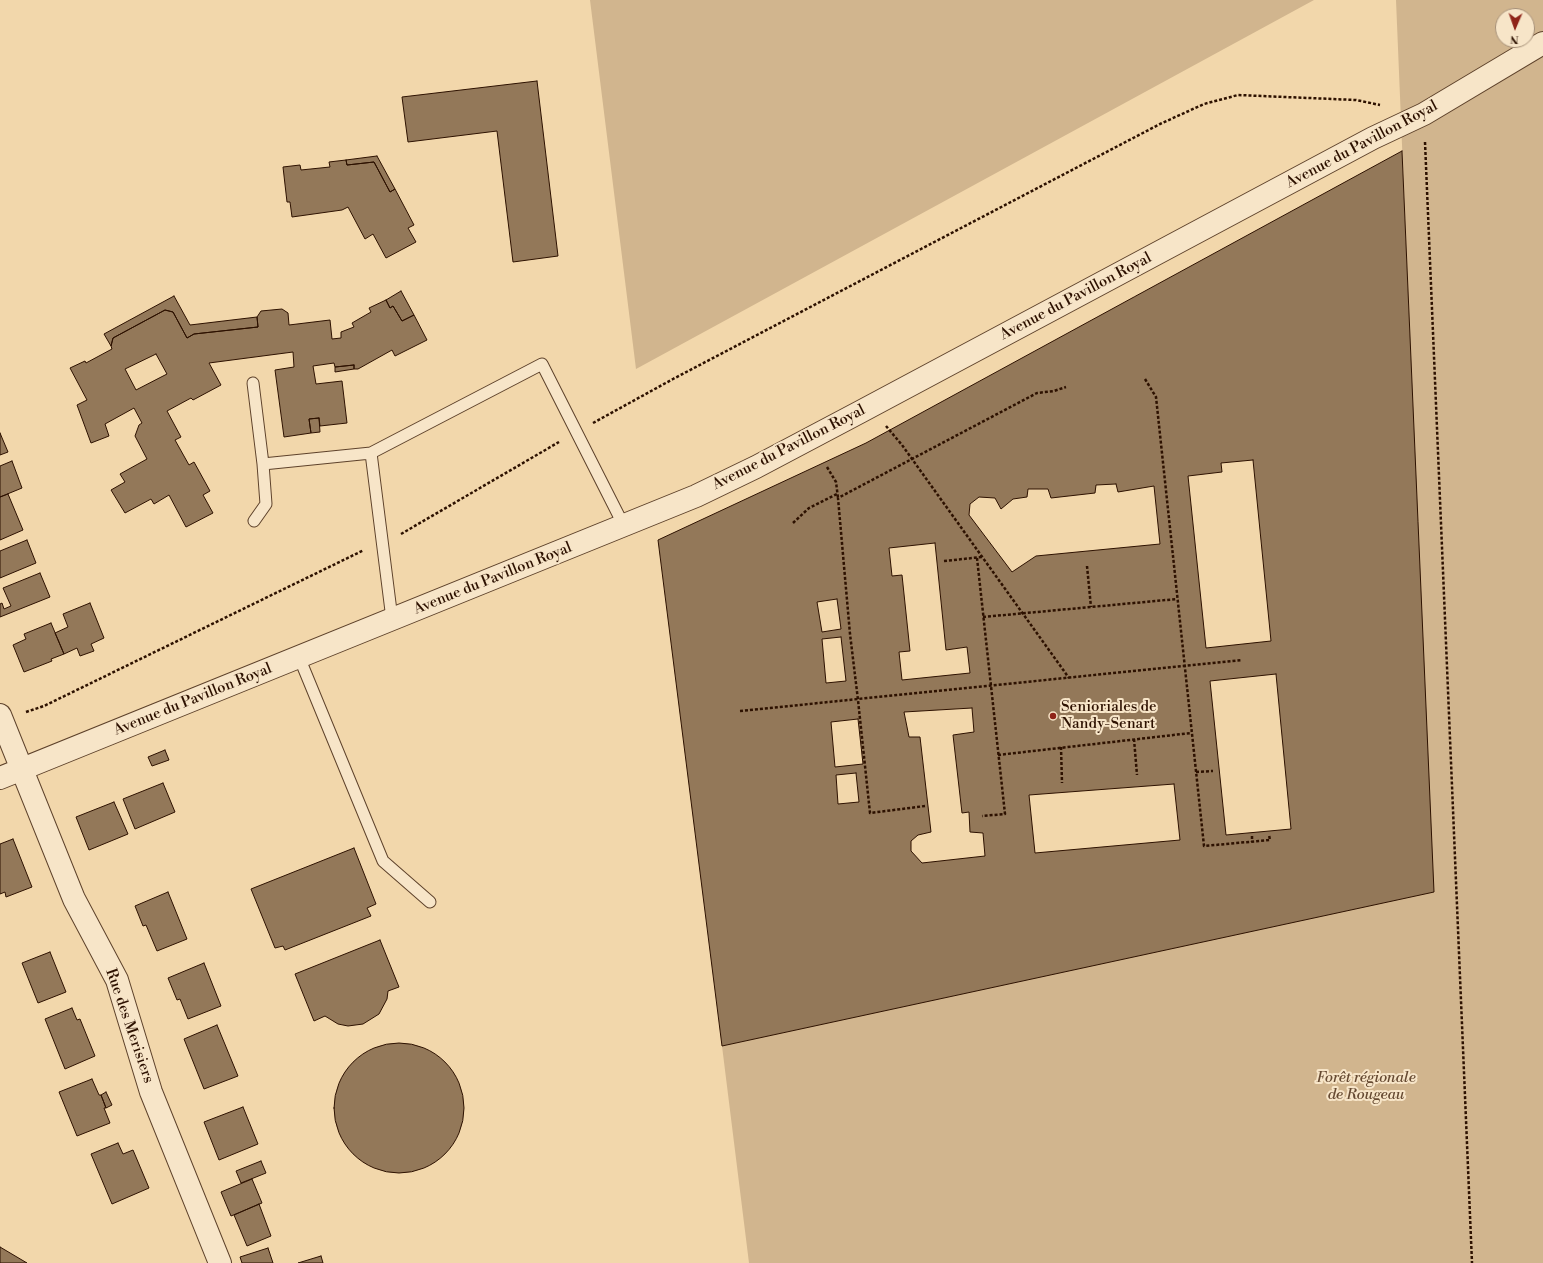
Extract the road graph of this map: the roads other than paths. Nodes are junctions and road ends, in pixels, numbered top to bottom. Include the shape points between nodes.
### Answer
1 (1543, 44) edge
2 (252, 383) dead end
3 (371, 453) junction
4 (263, 464) junction
5 (254, 521) dead end
6 (624, 526) junction
7 (392, 620) junction
8 (299, 657) junction
9 (1, 718) edge
10 (21, 769) junction
11 (0, 778) edge
12 (430, 902) dead end
13 (220, 1263) edge

1 - 6 street, Avenue du Pavillon Royal via 1424,114 1373,138 756,467
2 - 4 lane
3 - 4 lane
3 - 6 lane via 542,364
3 - 7 lane
4 - 5 lane via 266,504
6 - 7 street, Avenue du Pavillon Royal
7 - 8 street, Avenue du Pavillon Royal
8 - 10 street, Avenue du Pavillon Royal
8 - 12 lane via 383,861
9 - 10 street, Rue des Merisiers
10 - 11 street, Avenue du Pavillon Royal
10 - 13 street, Rue des Merisiers via 74,899 116,980 151,1092

